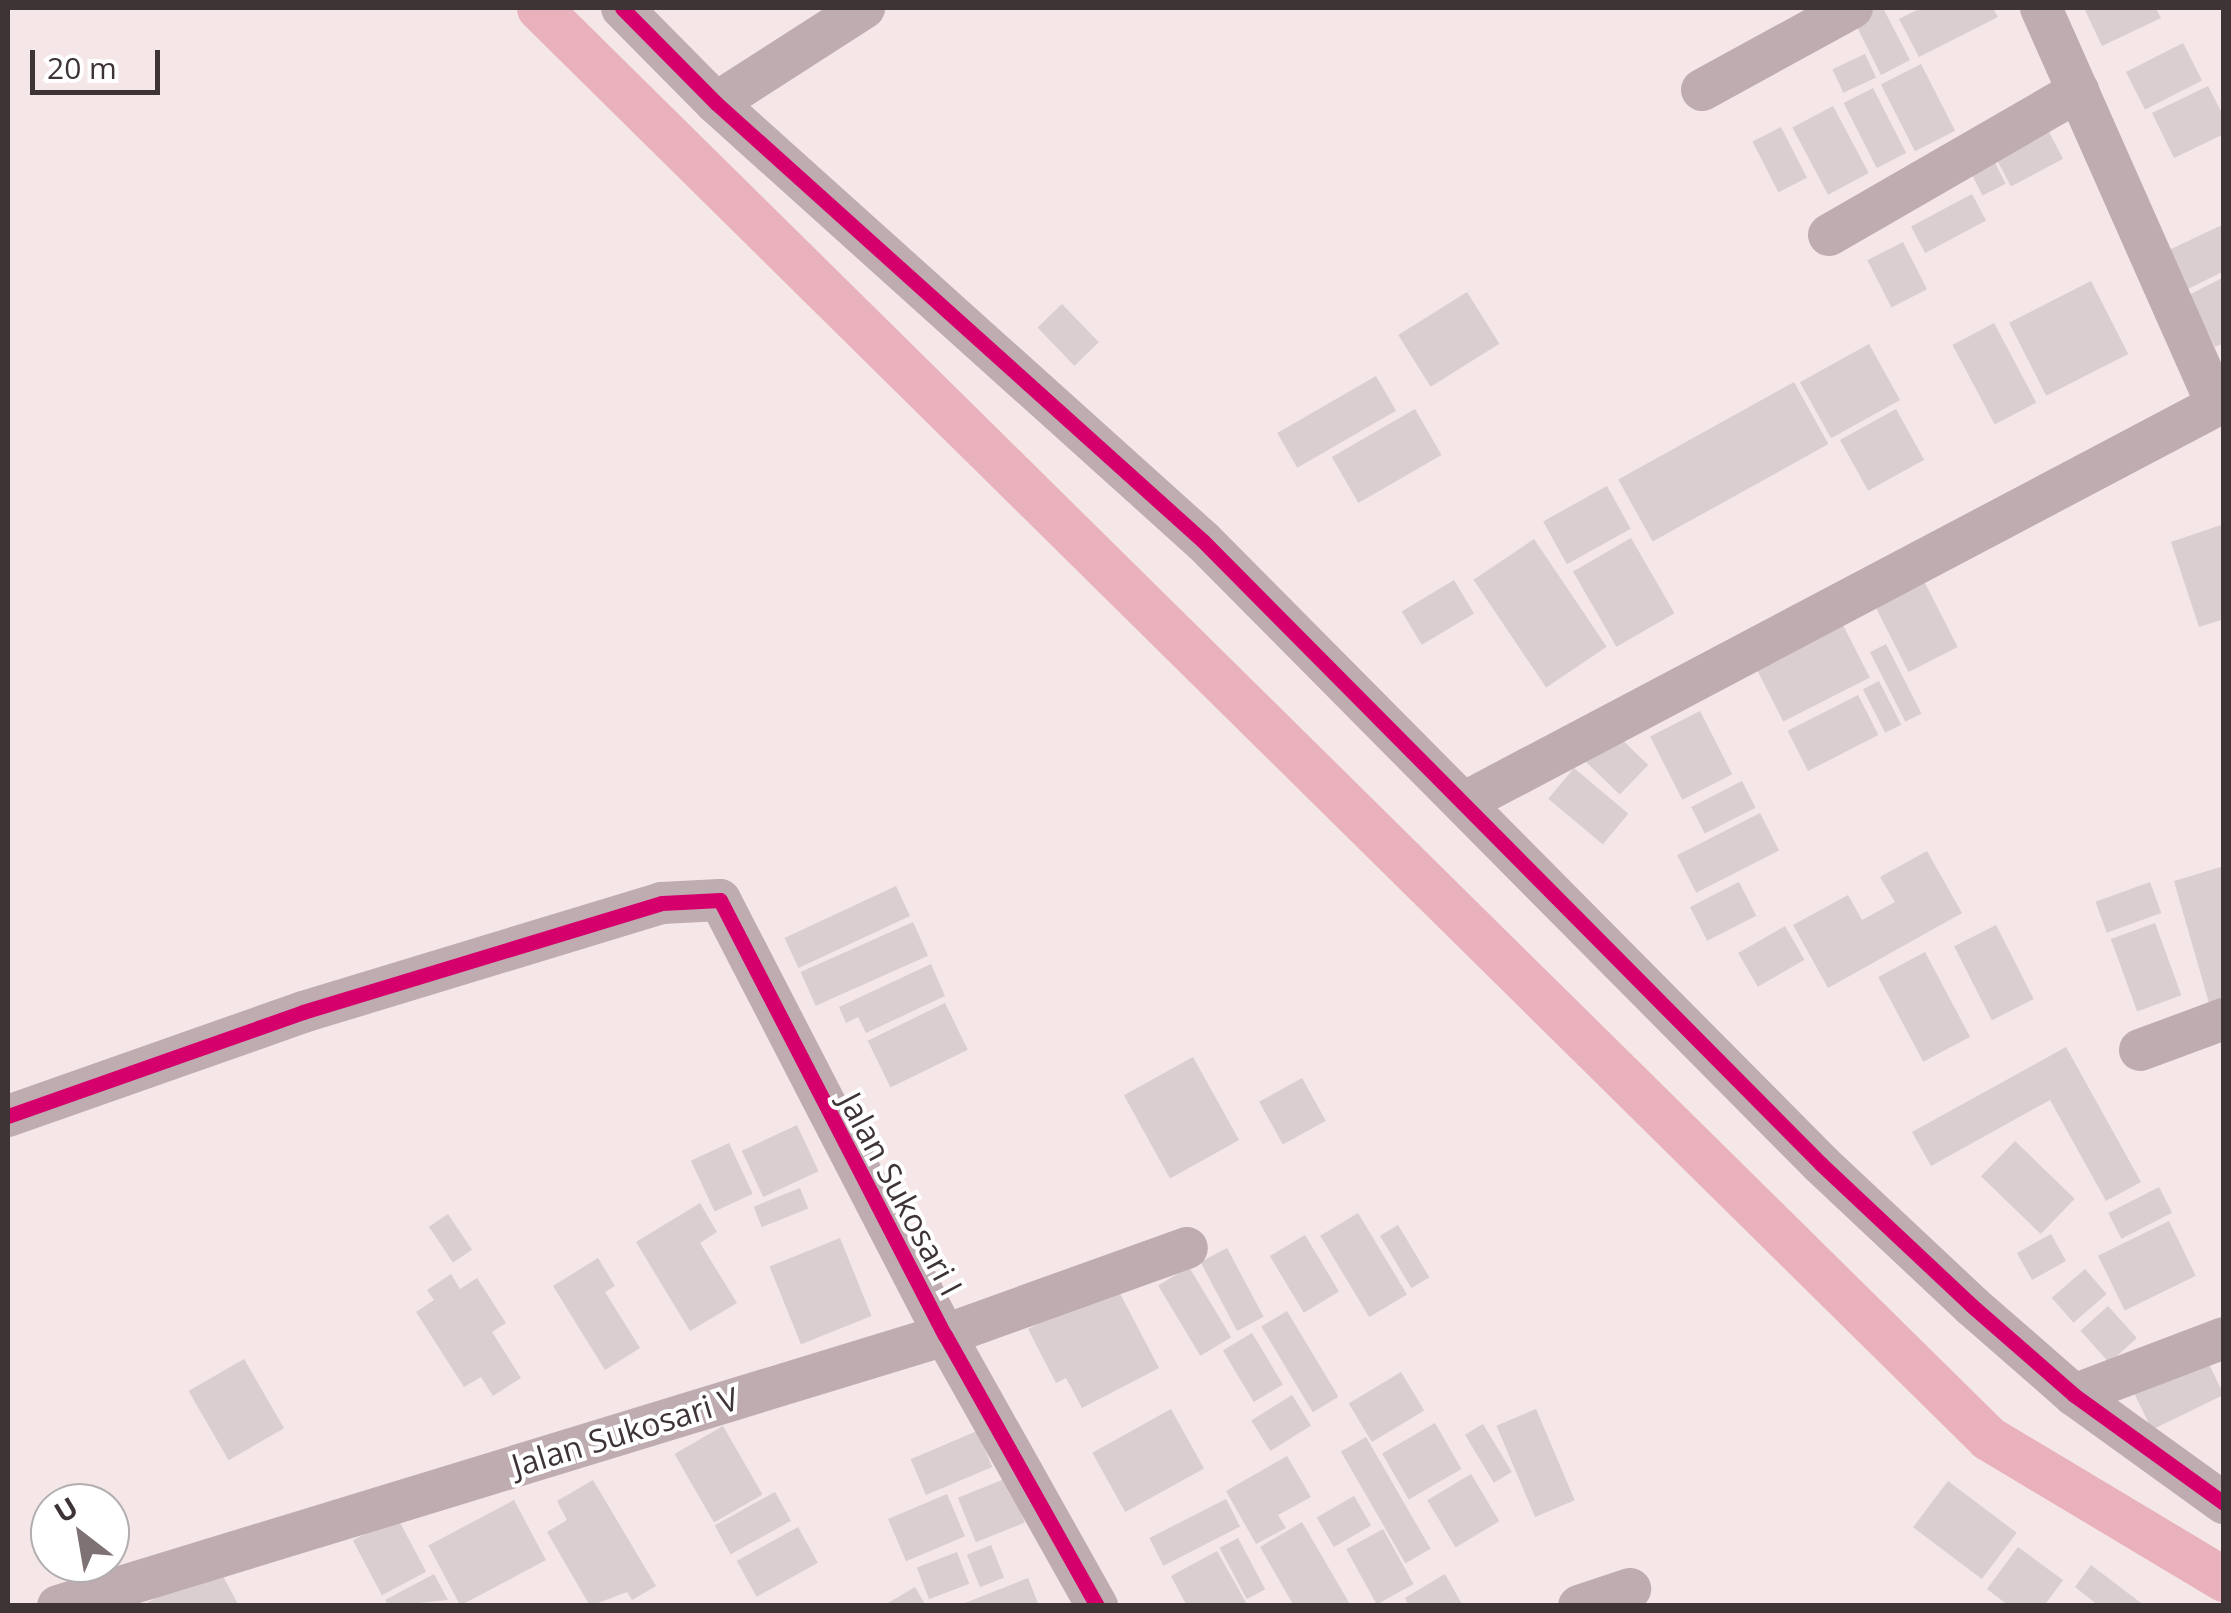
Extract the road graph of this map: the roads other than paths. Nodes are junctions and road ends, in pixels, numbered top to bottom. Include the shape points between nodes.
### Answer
1 (622, 8) edge
2 (864, 8) edge
3 (1852, 8) edge
4 (2041, 8) edge
5 (1702, 90) dead end
6 (2078, 91) junction
7 (716, 102) junction
8 (1828, 235) dead end
9 (2220, 404) edge
10 (1467, 801) junction
11 (2224, 1019) edge
12 (2140, 1050) dead end
13 (8, 1116) edge
14 (1188, 1248) dead end
15 (944, 1335) junction
16 (2224, 1338) edge
17 (2074, 1396) junction
18 (2224, 1503) edge
19 (1630, 1588) dead end
20 (58, 1606) edge
21 (1097, 1606) edge
22 (1579, 1606) edge

1 - 7 street
2 - 7 street
3 - 5 street
4 - 6 street
6 - 8 street
6 - 9 street
7 - 10 street via 1203,541
9 - 10 street
10 - 17 street via 1821,1164
11 - 12 street
13 - 15 street, Jalan Sukosari I via 303,1012 700,896 720,900
14 - 15 street, Jalan Sukosari V
15 - 20 street, Jalan Sukosari V
15 - 21 street, Jalan Sukosari I
16 - 17 street
17 - 18 street
19 - 22 street

